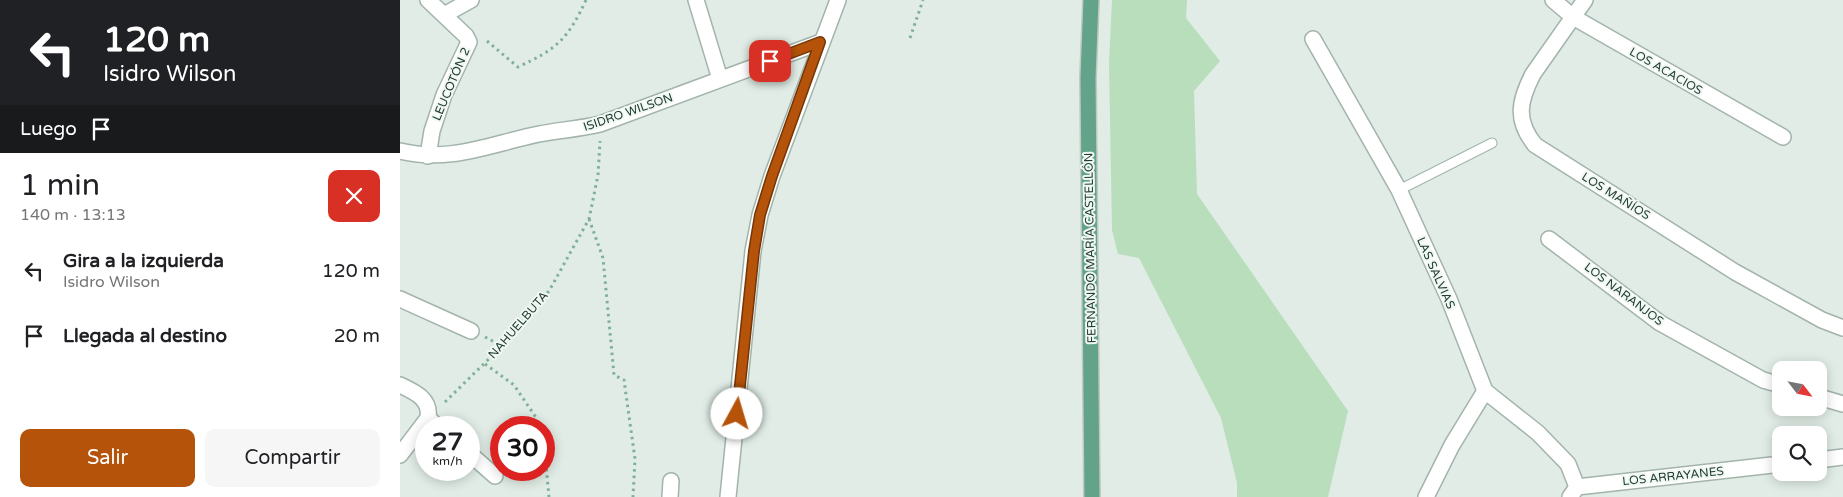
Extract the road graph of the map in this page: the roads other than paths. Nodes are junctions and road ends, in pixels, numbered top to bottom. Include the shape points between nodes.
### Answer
1 (428, 0) edge
2 (471, 0) edge
3 (696, 0) edge
4 (838, 0) edge
5 (1091, 0) edge
6 (1553, 0) edge
7 (1585, 0) edge
8 (444, 15) junction
9 (1573, 17) junction
10 (1313, 39) dead end
11 (820, 42) junction
12 (720, 79) junction
13 (1783, 137) dead end
14 (1492, 143) dead end
15 (400, 151) edge
16 (428, 156) junction
17 (1399, 190) junction
18 (1549, 239) dead end
19 (400, 299) edge
20 (1843, 328) edge
21 (471, 331) dead end
22 (1772, 382) edge
23 (400, 385) edge
24 (1485, 391) junction
25 (1828, 400) edge
26 (1843, 404) edge
27 (432, 416) edge
28 (415, 441) edge
29 (400, 455) edge
30 (1843, 457) edge
31 (1827, 459) edge
32 (480, 463) edge
33 (1772, 465) edge
34 (490, 472) edge
35 (671, 482) dead end
36 (1573, 492) edge
37 (670, 497) edge
38 (728, 497) edge
39 (1092, 497) edge
40 (1426, 497) edge

1 - 8 street
2 - 8 street
3 - 12 street
4 - 11 street
5 - 39 main road, FERNANDO MARÍA CASTELLÓN via 1088,78
6 - 9 street, LOS ACACIOS
7 - 9 street, LOS MAÑÍOS
8 - 16 street, LEUCOTÓN 2 via 476,41 444,95
9 - 13 street, LOS ACACIOS
9 - 20 street, LOS MAÑÍOS via 1533,74 1523,96 1523,122 1535,145 1735,272 1822,320
10 - 17 street, LAS SALVIAS
11 - 12 street, ISIDRO WILSON
11 - 38 street via 758,224
12 - 16 street, ISIDRO WILSON via 600,124 538,134 473,151
14 - 17 lane
15 - 16 street, ISIDRO WILSON
17 - 24 street, LAS SALVIAS
18 - 22 street, LOS NARANJOS via 1660,323
19 - 21 street
23 - 27 street via 424,400
24 - 36 street, LAS SALVIAS via 1538,433 1568,464
24 - 40 street via 1452,445
25 - 26 street
28 - 29 street
30 - 31 street
32 - 34 street
33 - 36 street, LOS ARRAYANES
35 - 37 street

